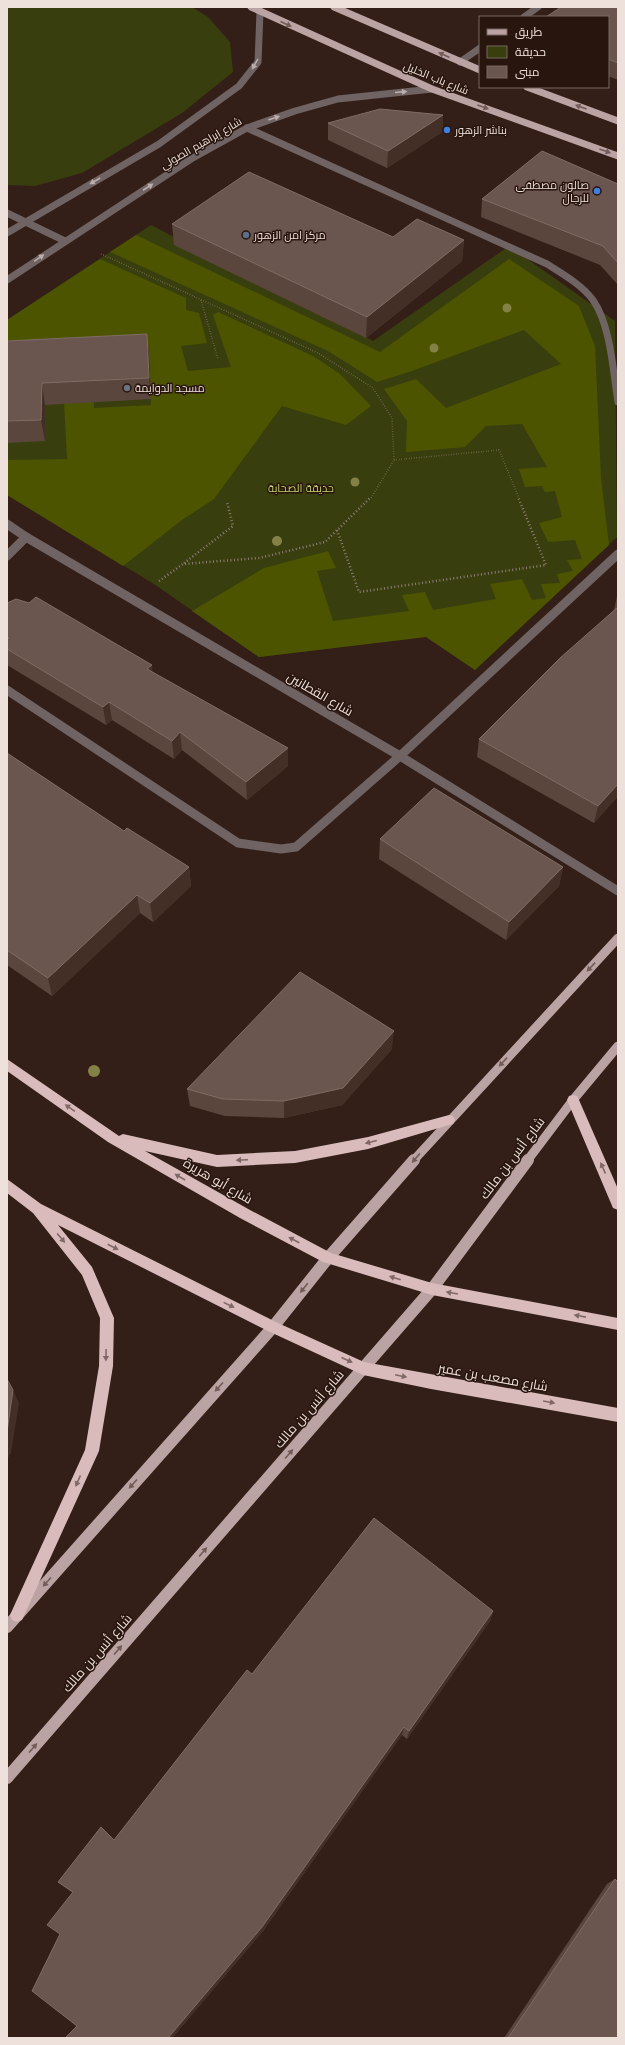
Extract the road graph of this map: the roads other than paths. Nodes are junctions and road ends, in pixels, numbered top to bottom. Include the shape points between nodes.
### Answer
1 (251, 7) edge
2 (334, 7) edge
3 (538, 7) edge
4 (260, 12) junction
5 (525, 16) edge
6 (479, 49) edge
7 (460, 62) junction
8 (479, 70) edge
9 (530, 88) edge
10 (432, 89) junction
11 (618, 121) edge
12 (246, 128) junction
13 (618, 156) edge
14 (7, 213) edge
15 (25, 221) junction
16 (7, 233) edge
17 (65, 241) junction
18 (7, 280) edge
19 (618, 402) edge
20 (7, 524) edge
21 (26, 537) junction
22 (618, 554) edge
23 (7, 556) edge
24 (7, 690) edge
25 (400, 756) junction
26 (618, 891) edge
27 (618, 938) edge
28 (618, 1046) edge
29 (7, 1064) edge
30 (573, 1100) junction
31 (449, 1120) junction
32 (112, 1138) junction
33 (7, 1185) edge
34 (618, 1204) edge
35 (36, 1208) junction
36 (328, 1258) junction
37 (432, 1289) junction
38 (618, 1324) edge
39 (273, 1327) junction
40 (363, 1368) junction
41 (618, 1415) edge
42 (17, 1615) junction
43 (7, 1627) edge
44 (7, 1778) edge

1 - 4 main road, شارع باب الخليل
7 -> 2 main road, شارع باب الخليل
3 - 5 street
4 -> 10 main road, شارع باب الخليل
4 -> 15 street, شارع إبراهيم الصولي via 258,62 239,86 159,144
6 - 7 street
7 - 8 main road, شارع باب الخليل
11 -> 9 main road
12 -> 10 street, شارع إبراهيم الصولي via 338,99
10 -> 13 main road, شارع باب الخليل
17 -> 12 street, شارع إبراهيم الصولي via 191,158
12 - 19 street via 547,264 574,282 594,301 604,323
14 - 15 street
15 - 16 street, شارع إبراهيم الصولي
15 - 17 street
18 -> 17 street, شارع إبراهيم الصولي
20 - 21 street, شارع القطانين
21 - 23 street
21 - 25 street, شارع القطانين
22 - 25 street
24 - 25 street via 238,843 261,848 296,847
25 - 26 street, شارع القطانين
27 -> 31 main road
28 - 30 main road, شارع أنس بن مالك
32 -> 29 highway, شارع أبو هريرة
34 -> 30 highway
30 - 37 main road, شارع أنس بن مالك
31 -> 32 highway via 368,1143 295,1157 217,1161
31 -> 36 main road
36 -> 32 highway, شارع أبو هريرة
33 - 35 highway
35 -> 39 highway
35 -> 42 highway via 87,1271 107,1318 106,1366 92,1451
37 -> 36 highway, شارع أبو هريرة
36 -> 39 main road
38 -> 37 highway
37 - 40 main road, شارع أنس بن مالك
39 -> 40 highway
39 -> 42 main road
40 -> 41 highway, شارع مصعب بن عمير
44 -> 40 main road, شارع أنس بن مالك
42 - 43 main road

